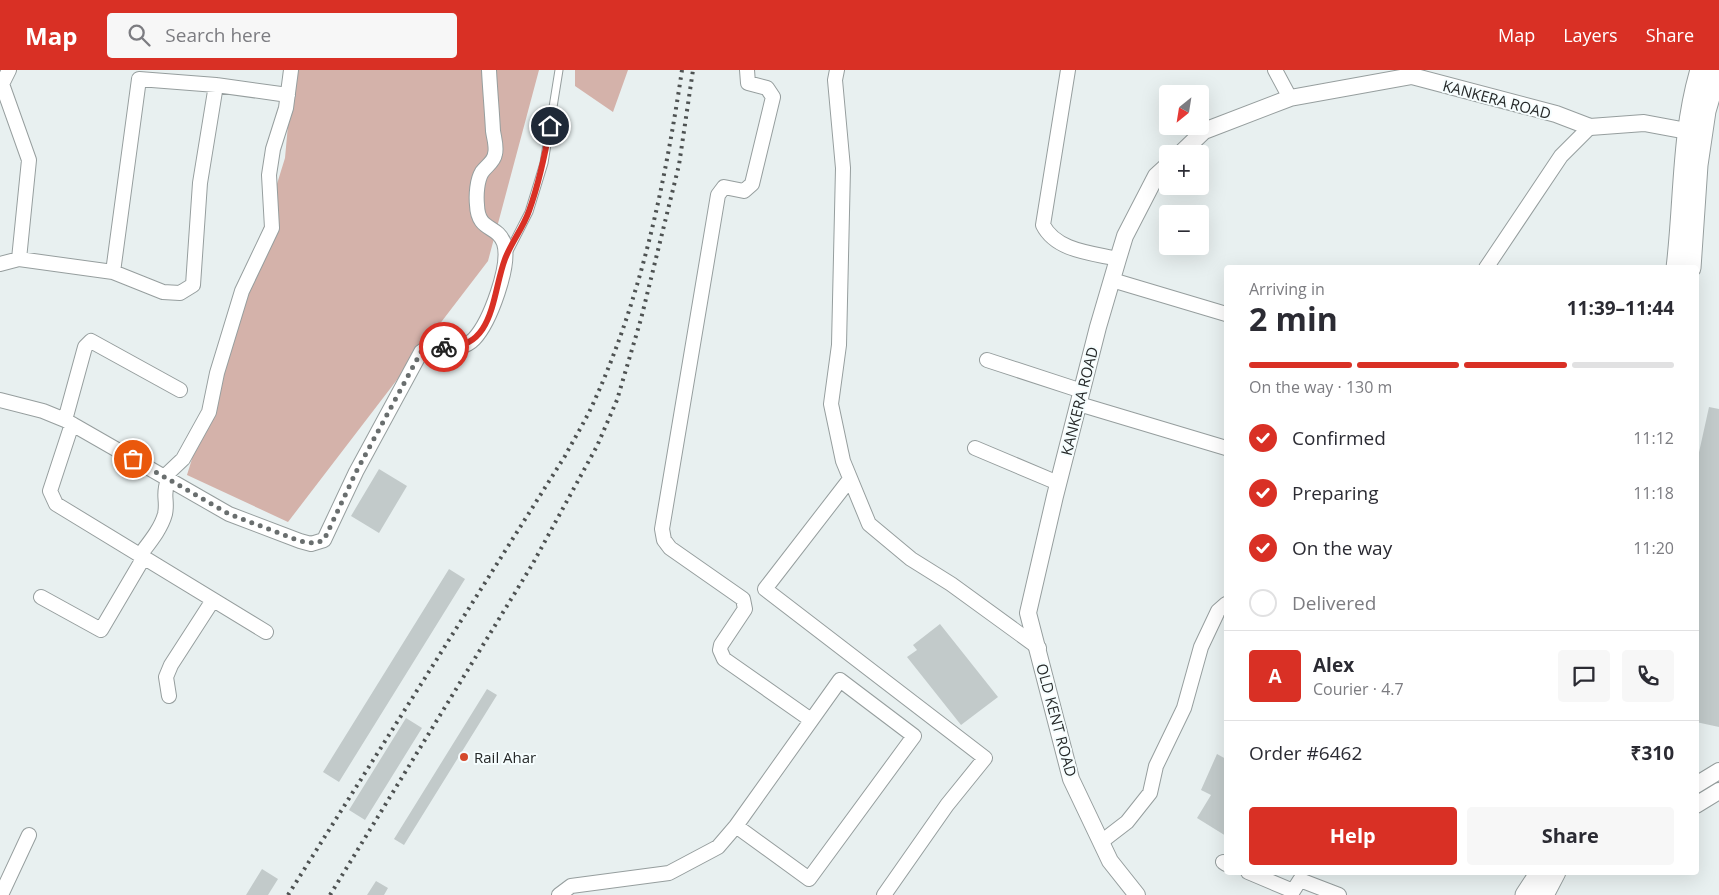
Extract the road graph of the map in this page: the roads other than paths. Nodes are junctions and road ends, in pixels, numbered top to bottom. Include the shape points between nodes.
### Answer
1 (9, 70) edge
2 (291, 70) edge
3 (489, 70) edge
4 (559, 70) edge
5 (747, 70) edge
6 (837, 70) edge
7 (1068, 70) edge
8 (1274, 70) edge
9 (1700, 70) edge
10 (1718, 70) edge
11 (139, 74) edge
12 (1, 84) edge
13 (216, 85) junction
14 (288, 95) junction
15 (1290, 98) junction
16 (1590, 127) junction
17 (1704, 131) edge
18 (1189, 145) edge
19 (1159, 173) edge
20 (1688, 214) junction
21 (19, 260) junction
22 (505, 260) junction
23 (1118, 260) junction
24 (0, 264) edge
25 (1488, 265) edge
26 (1677, 265) edge
27 (1691, 265) edge
28 (113, 272) junction
29 (1112, 280) junction
30 (1224, 313) edge
31 (987, 360) dead end
32 (180, 390) dead end
33 (1080, 398) junction
34 (0, 400) edge
35 (68, 422) junction
36 (1224, 447) edge
37 (975, 448) dead end
38 (166, 478) junction
39 (850, 479) junction
40 (1058, 484) junction
41 (142, 556) junction
42 (41, 597) dead end
43 (213, 600) junction
44 (1224, 606) edge
45 (266, 632) dead end
46 (1039, 648) junction
47 (169, 696) dead end
48 (812, 720) junction
49 (1719, 771) edge
50 (1699, 783) edge
51 (1719, 791) edge
52 (1699, 803) edge
53 (736, 826) junction
54 (29, 835) dead end
55 (1100, 842) junction
56 (1255, 875) edge
57 (1552, 875) edge
58 (1536, 887) edge
59 (1, 895) edge
60 (559, 895) edge
61 (884, 895) edge
62 (1137, 895) edge
63 (1339, 895) edge

1 - 12 street
2 - 14 street
3 - 22 street via 496,154 479,179 477,205 483,226 500,235
4 - 22 lane via 544,162 529,212
5 - 48 street via 748,83 767,88 773,97 752,184 744,191 724,187 718,195 662,529 670,548 745,603 721,645 724,659
6 - 39 street via 835,80 843,168 839,345 831,404 842,461
7 - 23 street via 1043,225 1048,235 1064,245
8 - 15 street
9 - 17 main road via 1691,100
10 - 17 main road via 1706,111
11 - 13 street
11 - 28 street
12 - 21 street via 29,160
13 - 14 street
13 - 28 street via 200,183 193,285 180,293 163,292
14 - 38 street via 269,175 272,228 242,291 217,373 209,412 183,459
15 - 16 street, KANKERA ROAD via 1412,76 1556,114
15 - 18 street, KANKERA ROAD via 1204,131
16 - 17 street via 1644,123
16 - 25 street via 1561,156
17 - 20 main road
19 - 23 street, KANKERA ROAD via 1125,236
20 - 26 main road
20 - 27 main road
21 - 24 street
21 - 28 street
22 - 38 street via 491,313 473,340 456,348 426,347 421,352 356,472 324,540 311,544 238,518
23 - 29 street, KANKERA ROAD
29 - 30 street
29 - 33 street, KANKERA ROAD
31 - 33 street
32 - 35 street via 91,341 84,347
33 - 36 street
33 - 40 street, KANKERA ROAD
34 - 35 street via 43,410
35 - 38 street
35 - 41 street via 50,491 56,504
37 - 40 street
38 - 41 street via 164,516
39 - 46 street via 869,524 911,559
39 - 61 street via 765,589 985,758 947,805
40 - 46 street, KANKERA ROAD via 1028,613
41 - 42 street via 101,630
41 - 43 street
43 - 45 street
43 - 47 street via 171,665 166,677
44 - 55 street via 1218,611 1201,647 1184,708 1156,766 1150,793 1127,822
46 - 55 street, OLD KENT ROAD via 1071,779
48 - 53 street
48 - 53 street via 840,680 914,736 808,879
49 - 50 street
51 - 52 street
53 - 60 street via 718,847 670,873 572,886
54 - 59 street
55 - 62 street, OLD KENT ROAD via 1110,861
56 - 63 street via 1293,891 1300,880
57 - 58 main road

